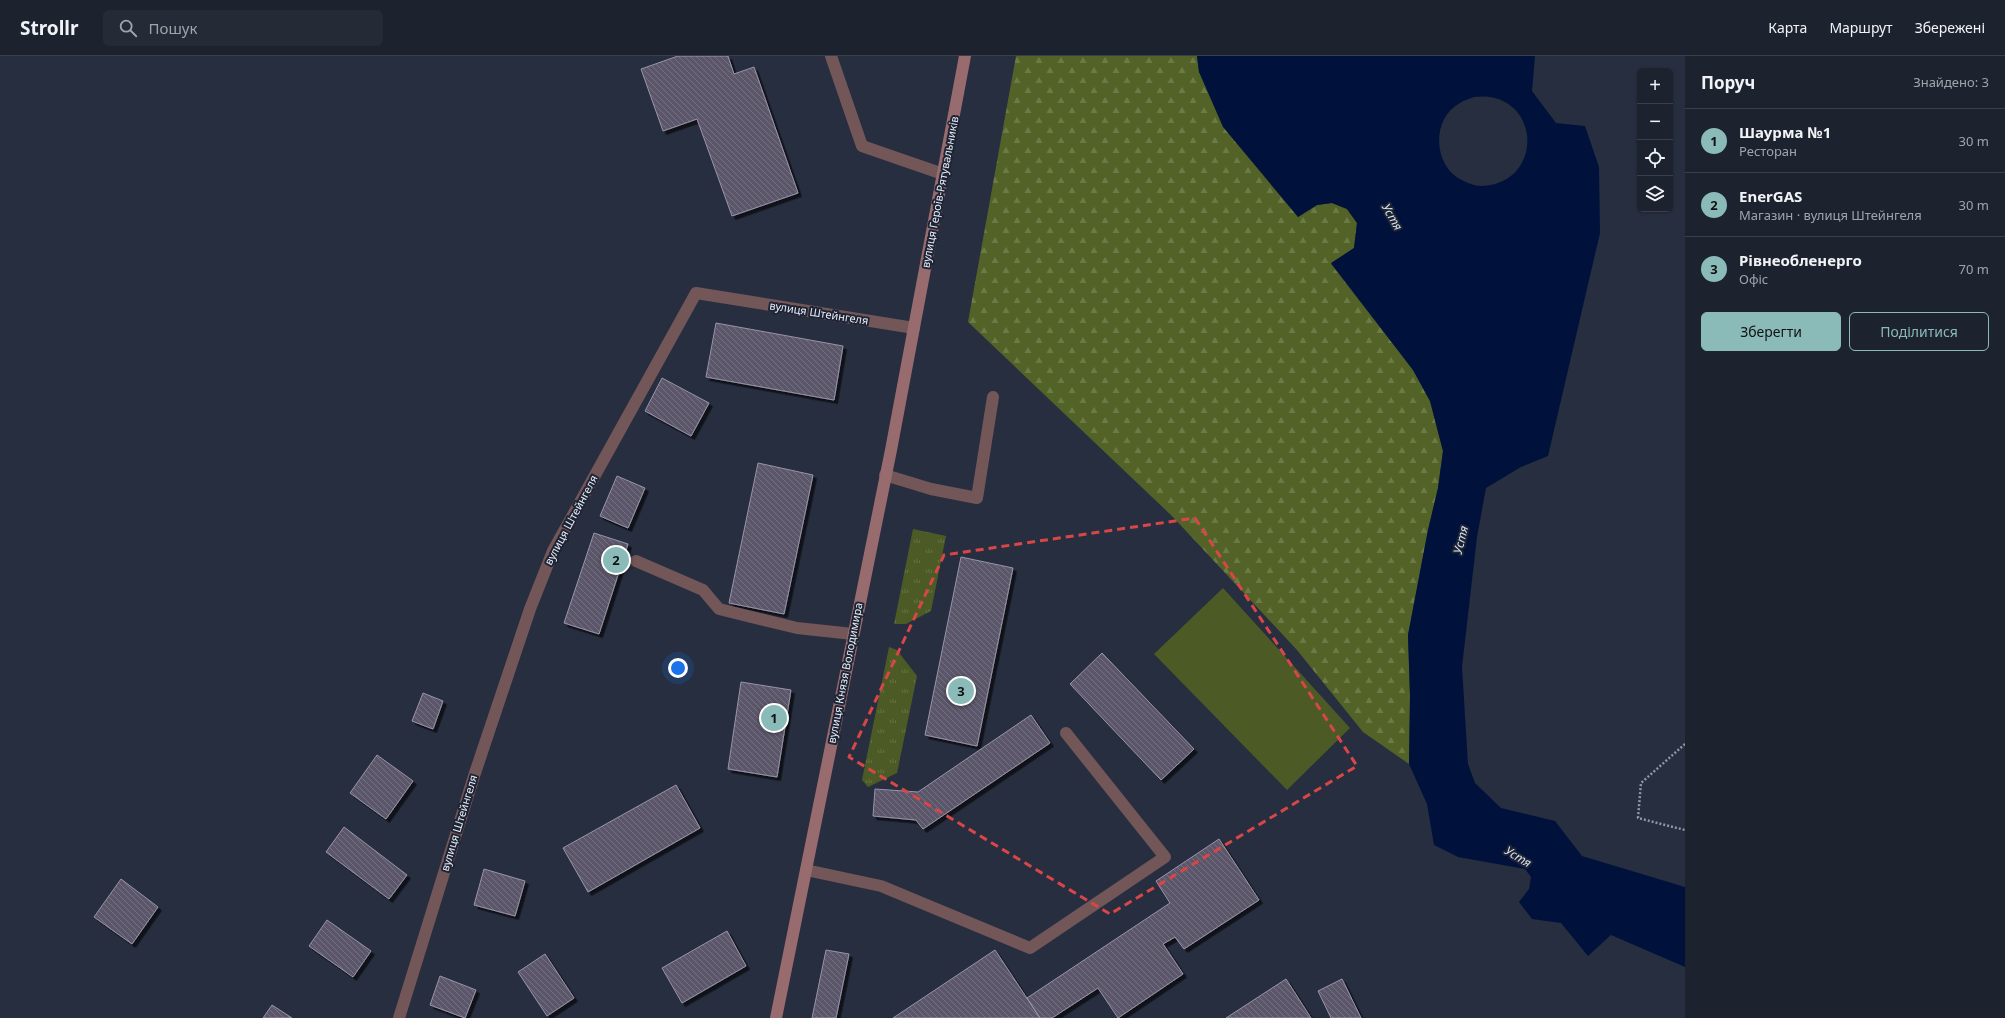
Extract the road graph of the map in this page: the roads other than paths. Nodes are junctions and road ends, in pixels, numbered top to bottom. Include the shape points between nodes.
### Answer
1 (831, 56) edge
2 (965, 56) edge
3 (943, 174) junction
4 (914, 328) junction
5 (993, 397) dead end
6 (885, 475) junction
7 (636, 561) dead end
8 (853, 634) junction
9 (1066, 733) dead end
10 (806, 870) junction
11 (398, 1018) edge
12 (776, 1018) edge

1 - 3 street via 862,146
2 - 3 main road, вулиця Героїв-Рятувальників
3 - 4 main road, вулиця Героїв-Рятувальників
4 - 6 main road, вулиця Князя Володимира
4 - 11 street, вулиця Штейнгеля via 696,293 553,551 530,609 474,776
5 - 6 street via 977,498 931,490
6 - 8 main road, вулиця Князя Володимира
7 - 8 street via 703,590 719,609 797,628
8 - 10 main road, вулиця Князя Володимира
9 - 10 street via 1165,857 1030,948 880,886
10 - 12 main road, вулиця Князя Володимира

